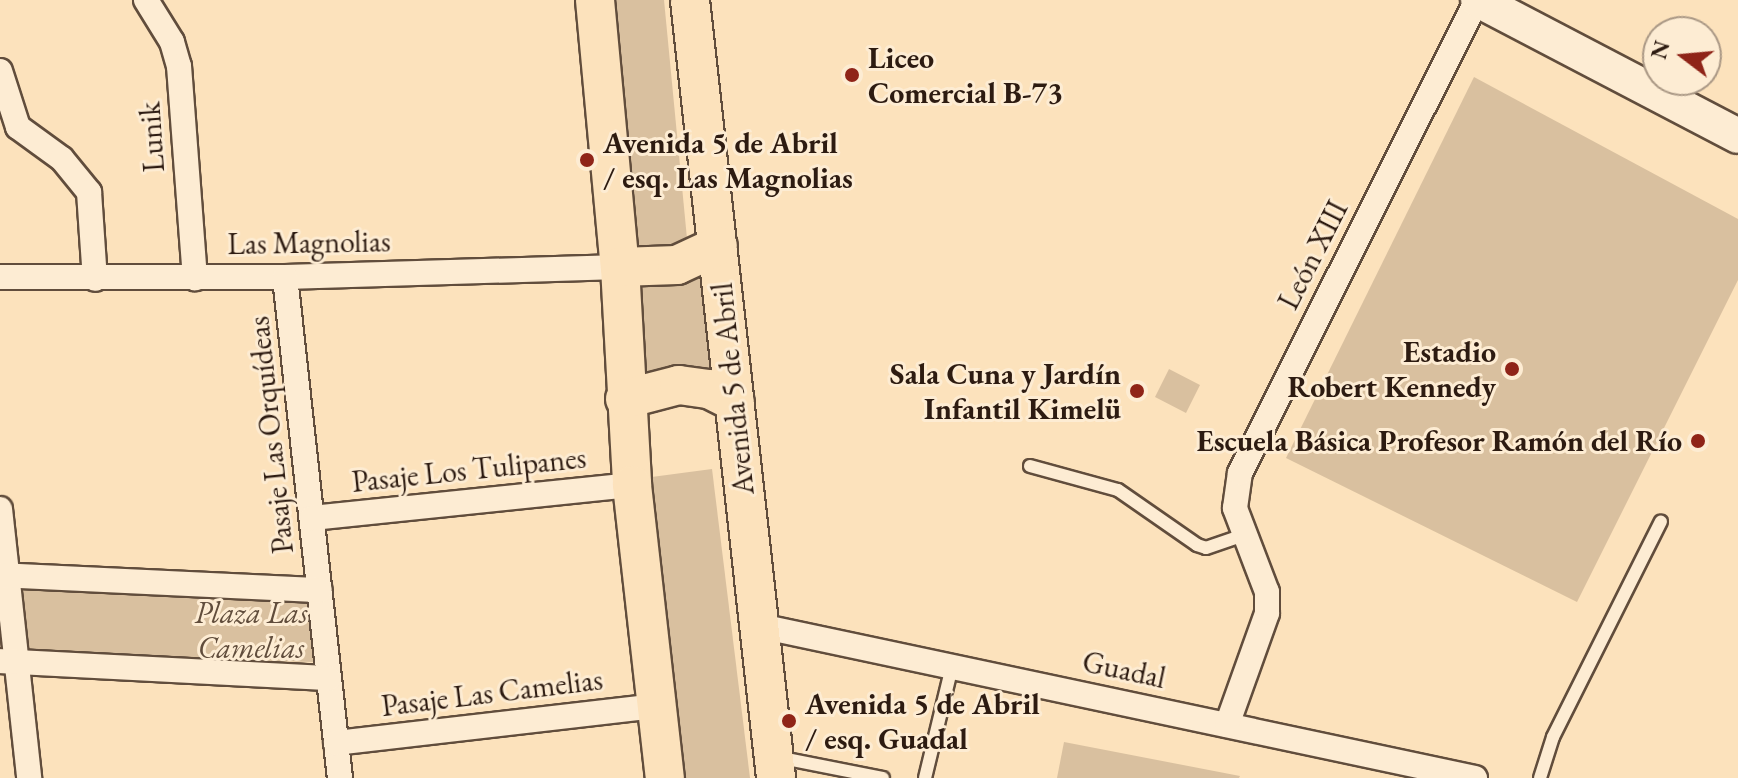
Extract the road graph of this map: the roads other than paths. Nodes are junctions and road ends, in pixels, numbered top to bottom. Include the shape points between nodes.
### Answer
1 (146, 0) edge
2 (595, 0) edge
3 (690, 0) edge
4 (1478, 0) edge
5 (1515, 9) edge
6 (0, 71) edge
7 (1738, 136) edge
8 (718, 246) junction
9 (620, 267) junction
10 (0, 277) edge
11 (285, 277) junction
12 (195, 278) junction
13 (95, 279) junction
14 (625, 399) junction
15 (735, 402) junction
16 (1030, 466) dead end
17 (632, 485) junction
18 (0, 509) edge
19 (312, 518) junction
20 (1661, 521) dead end
21 (1244, 535) junction
22 (4, 575) edge
23 (320, 590) junction
24 (760, 626) junction
25 (8, 662) edge
26 (952, 666) junction
27 (329, 678) junction
28 (656, 706) junction
29 (1227, 725) junction
30 (336, 743) junction
31 (775, 767) edge
32 (1392, 769) edge
33 (29, 778) edge
34 (340, 778) edge
35 (665, 778) edge
36 (883, 778) edge
37 (925, 778) edge
38 (1475, 778) edge
39 (1540, 778) edge

1 - 12 street, Lunik via 172,42 179,66
2 - 9 main road
3 - 8 main road, Avenida 5 de Abril
4 - 5 street
4 - 21 street, León XIII via 1240,473 1235,508
5 - 7 street
6 - 13 street via 18,127 62,159 89,192
8 - 9 main road via 677,265
8 - 15 main road, Avenida 5 de Abril
9 - 11 street, Las Magnolias
9 - 14 main road
10 - 13 street, Las Magnolias
11 - 12 street, Las Magnolias
11 - 19 street, Pasaje Las Orquídeas
12 - 13 street, Las Magnolias
14 - 15 main road via 679,385 709,389
14 - 17 main road
15 - 24 main road, Avenida 5 de Abril
16 - 21 lane via 1118,490 1206,548
17 - 19 street, Pasaje Los Tulipanes
17 - 28 main road
18 - 22 street
19 - 23 street, Pasaje Las Orquídeas
20 - 39 lane via 1553,737
21 - 29 street, León XIII via 1267,592 1267,613
22 - 23 street
22 - 25 street
23 - 27 street, Pasaje Las Orquídeas
24 - 26 street, Guadal
24 - 31 main road, Avenida 5 de Abril
25 - 27 street
25 - 33 street
26 - 29 street, Guadal
26 - 37 lane
27 - 30 street, Pasaje Las Orquídeas
28 - 30 street, Pasaje Las Camelias
28 - 35 main road
29 - 32 street, Guadal
30 - 34 street, Pasaje Las Orquídeas
31 - 36 lane
32 - 38 street, Guadal

